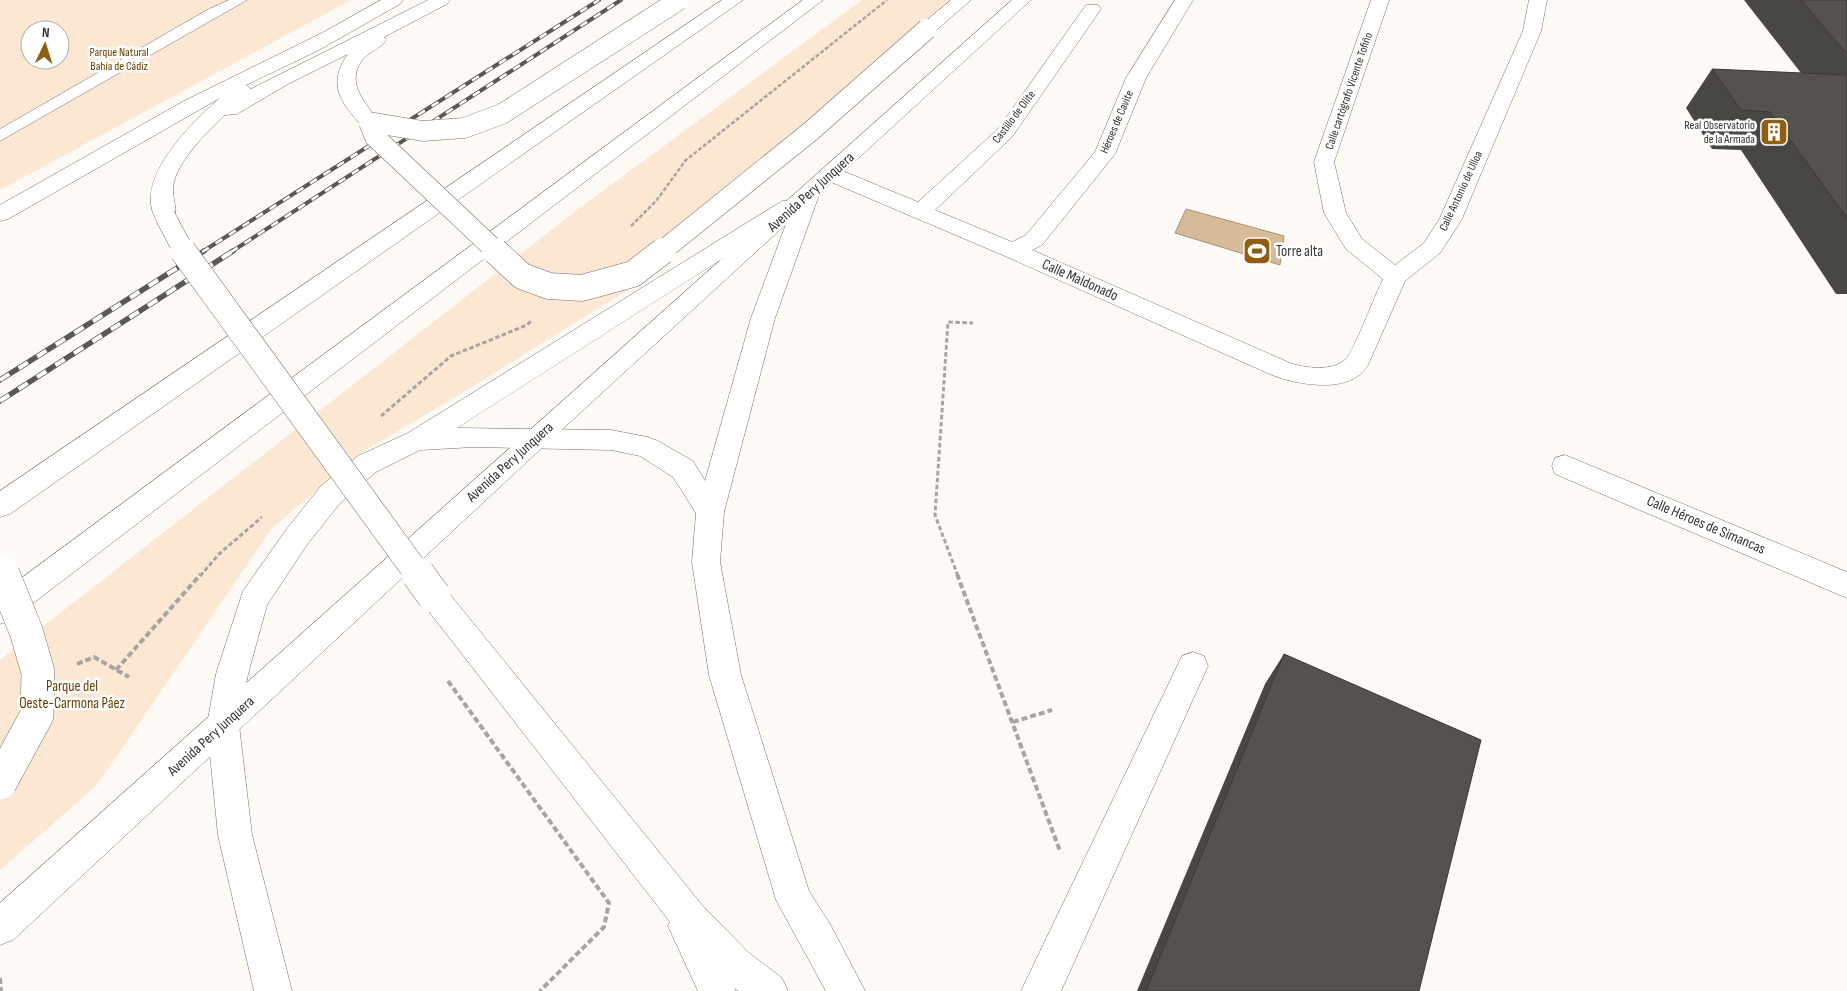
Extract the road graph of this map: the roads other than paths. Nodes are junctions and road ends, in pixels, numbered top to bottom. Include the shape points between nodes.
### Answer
1 (240, 0) edge
2 (394, 0) edge
3 (441, 0) edge
4 (679, 0) edge
5 (734, 0) edge
6 (814, 0) edge
7 (962, 0) edge
8 (1022, 0) edge
9 (1184, 0) edge
10 (1380, 0) edge
11 (1538, 0) edge
12 (1092, 9) dead end
13 (396, 26) junction
14 (327, 37) junction
15 (369, 122) junction
16 (198, 132) junction
17 (0, 136) edge
18 (831, 174) junction
19 (808, 194) junction
20 (920, 212) junction
21 (0, 214) edge
22 (1013, 250) junction
23 (1395, 277) junction
24 (1330, 377) joint
25 (536, 438) junction
26 (417, 440) junction
27 (1565, 466) dead end
28 (0, 506) edge
29 (710, 512) junction
30 (0, 566) edge
31 (1847, 584) edge
32 (0, 611) edge
33 (1193, 666) dead end
34 (223, 725) junction
35 (0, 783) edge
36 (672, 898) junction
37 (0, 927) edge
38 (273, 991) edge
39 (717, 991) edge
40 (769, 991) edge
41 (846, 991) edge
42 (1040, 991) edge

1 - 17 lane
2 - 14 main road
3 - 13 main road
4 - 15 main road, bridge via 502,114 464,128 423,131
5 - 28 main road
6 - 32 main road
7 - 15 main road, bridge via 811,131 633,274 582,288 550,286 522,276 375,137
8 - 18 main road, Avenida Pery Junquera
9 - 22 main road, Héroes de Cavite via 1136,78 1105,154 1034,240
10 - 23 main road, Calle cartógrafo Vicente Tofiño via 1324,162 1335,213 1354,244
11 - 23 main road, Calle Antonio de Ulloa via 1532,31 1450,221 1432,248
12 - 20 main road, Castillo de Olite via 1005,133
13 - 15 main road via 353,59 345,83 352,103
13 - 16 main road via 356,42 249,97
14 - 16 main road via 241,91
14 - 21 main road via 191,104
16 - 36 main road, bridge via 163,183 165,216 181,248 434,596
18 - 19 main road, Avenida Pery Junquera
18 - 20 main road, Calle Maldonado
19 - 25 main road, Avenida Pery Junquera
19 - 26 main road
19 - 29 main road via 763,318
20 - 22 main road, Calle Maldonado
22 - 24 main road, Calle Maldonado via 1280,369 1297,375
23 - 24 main road, Calle Antonio de Ulloa via 1356,365
25 - 26 main road
25 - 29 main road via 611,440 647,447 683,470
25 - 34 main road, Avenida Pery Junquera
26 - 34 main road via 367,464 330,494 253,600 232,674
27 - 31 main road, Calle Héroes de Simancas
29 - 41 main road via 706,562 725,675 794,900
30 - 35 main road, bridge via 26,631 38,672 38,715
33 - 42 main road
34 - 37 main road, Avenida Pery Junquera
34 - 38 main road via 235,835
36 - 39 main road
36 - 40 main road via 736,966

